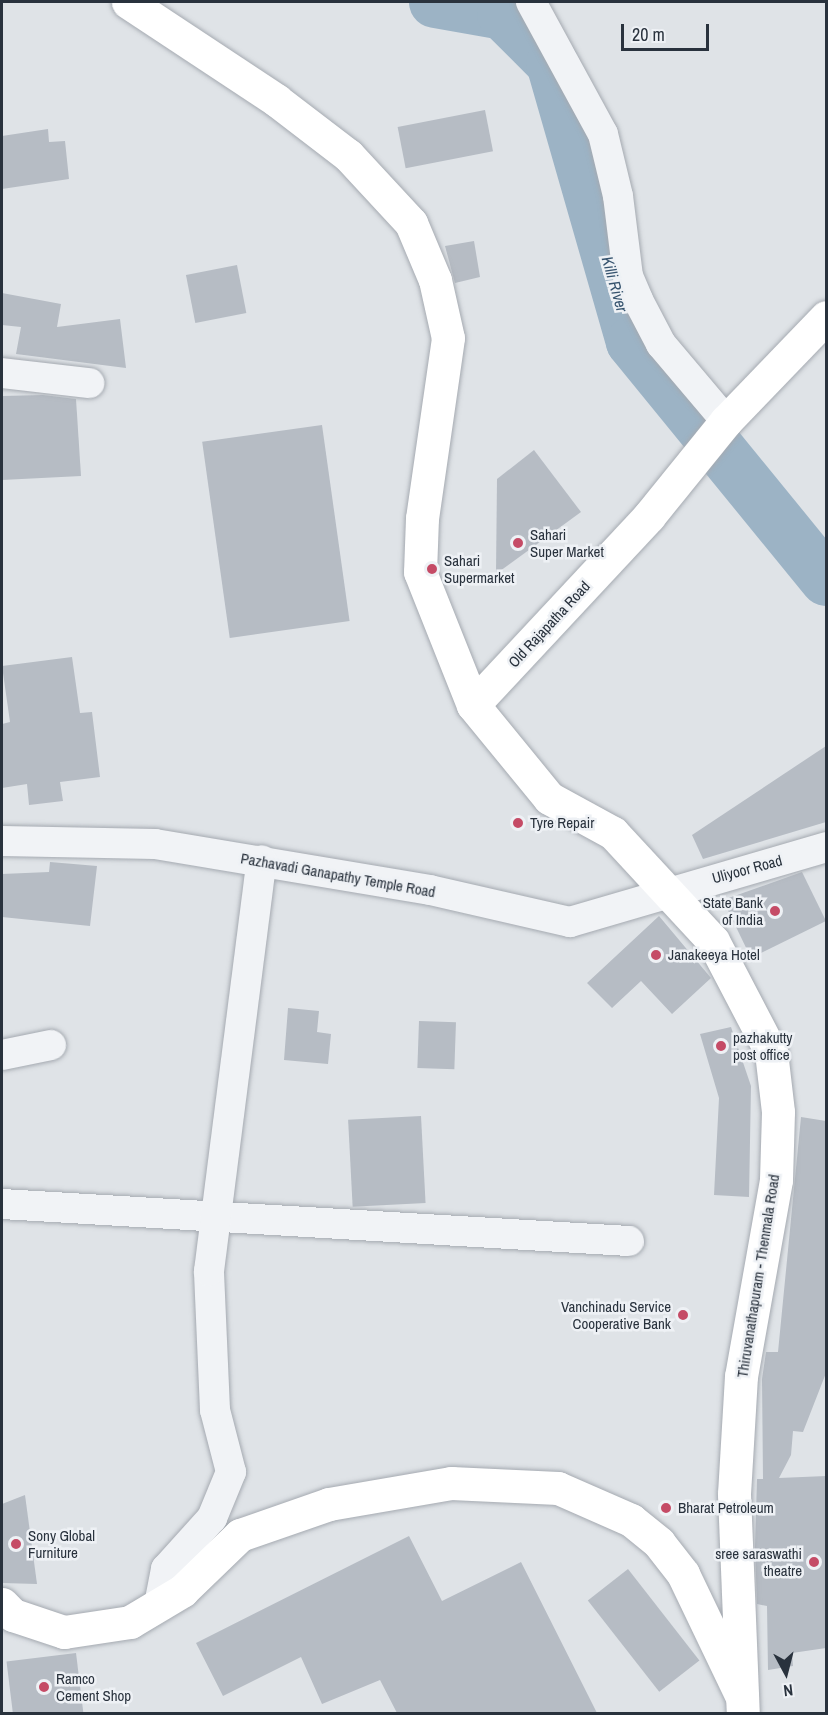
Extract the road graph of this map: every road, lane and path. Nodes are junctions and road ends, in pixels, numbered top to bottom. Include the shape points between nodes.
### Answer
1 (128, 2) edge
2 (531, 2) edge
3 (821, 330) edge
4 (2, 373) edge
5 (89, 383) dead end
6 (726, 421) junction
7 (473, 705) junction
8 (2, 841) edge
9 (826, 847) edge
10 (261, 860) junction
11 (667, 891) junction
12 (51, 1045) dead end
13 (2, 1054) edge
14 (2, 1204) edge
15 (218, 1217) junction
16 (629, 1241) dead end
17 (2, 1604) edge
18 (159, 1605) junction
19 (741, 1703) edge

1 - 7 main road, Thiruvanathapuram - Thenmala Road via 276,100 348,155 411,223 435,280 448,338 422,518 420,572
2 - 6 street via 603,134 618,196 628,276 638,300 661,344
3 - 6 main road
4 - 5 street
6 - 7 main road, Old Rajapatha Road via 649,516
7 - 11 main road, Thiruvanathapuram - Thenmala Road via 549,798 613,834
8 - 10 street, Pazhavadi Ganapathy Temple Road via 154,844
9 - 11 street, Uliyoor Road
10 - 11 street, Pazhavadi Ganapathy Temple Road via 570,922
10 - 15 street
11 - 19 main road, Thiruvanathapuram - Thenmala Road via 713,941 743,991 771,1052 778,1112 776,1180 741,1376 734,1494
12 - 13 street
14 - 15 street
15 - 16 street
15 - 18 street via 210,1271 209,1330 215,1410 231,1472 212,1518 166,1569
17 - 18 main road via 12,1615 64,1632 130,1622
18 - 19 main road via 182,1591 240,1535 329,1504 451,1484 558,1488 632,1520 659,1543 683,1574

